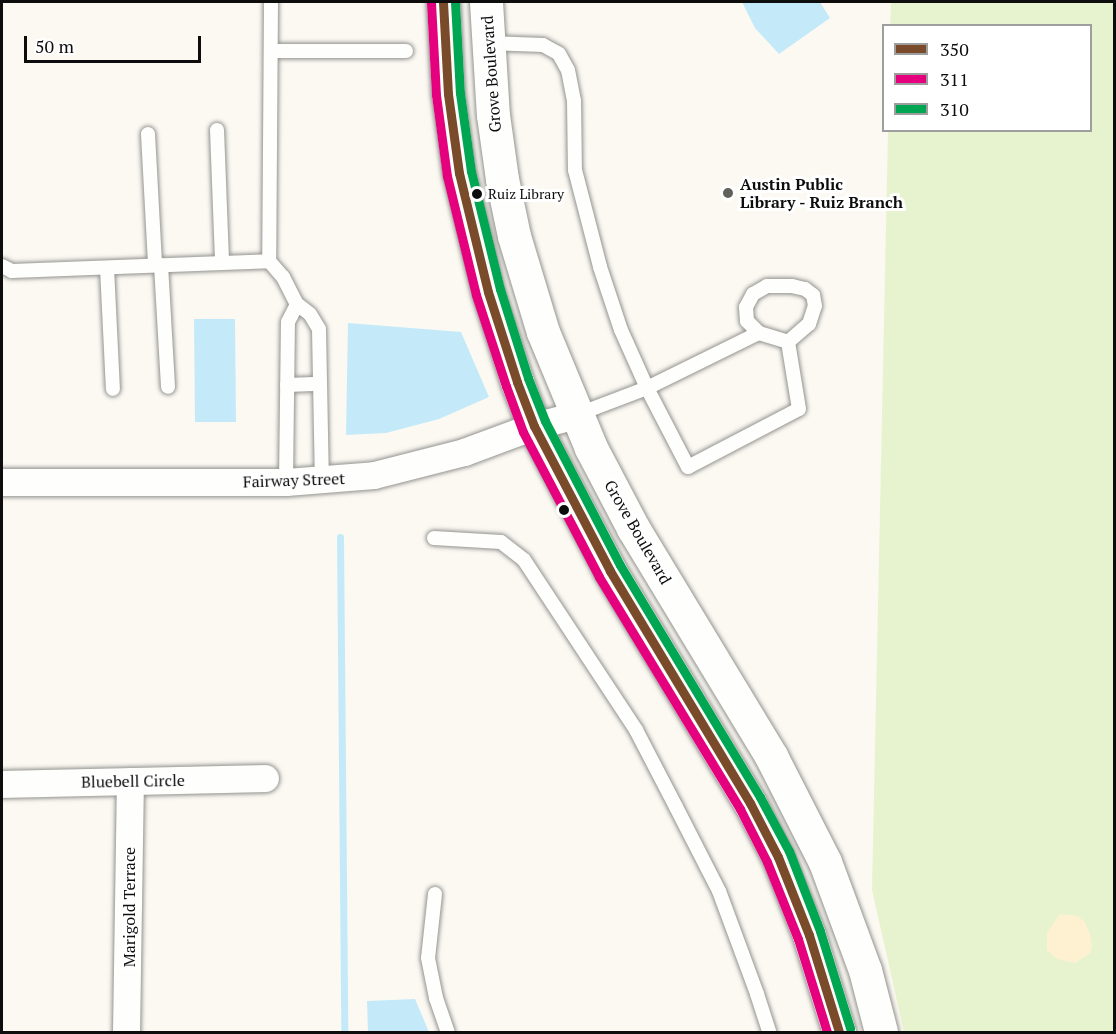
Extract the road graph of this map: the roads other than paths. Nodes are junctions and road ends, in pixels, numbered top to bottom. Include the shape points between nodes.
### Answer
1 (271, 2) edge
2 (443, 2) edge
3 (486, 2) edge
4 (488, 43) junction
5 (271, 51) junction
6 (406, 51) dead end
7 (217, 130) dead end
8 (148, 134) dead end
9 (269, 261) junction
10 (222, 263) junction
11 (158, 265) junction
12 (2, 266) edge
13 (107, 268) junction
14 (297, 304) junction
15 (759, 333) junction
16 (788, 342) junction
17 (320, 384) junction
18 (287, 386) junction
19 (168, 387) dead end
20 (113, 388) dead end
21 (647, 388) junction
22 (576, 415) junction
23 (534, 426) junction
24 (322, 481) junction
25 (2, 482) edge
26 (286, 482) junction
27 (434, 538) dead end
28 (266, 778) dead end
29 (130, 781) junction
30 (2, 784) edge
31 (435, 894) dead end
32 (126, 1032) edge
33 (448, 1032) edge
34 (769, 1032) edge
35 (839, 1032) edge
36 (881, 1032) edge

1 - 5 lane
2 - 23 street via 448,94 459,173 494,313
3 - 4 street, Grove Boulevard
4 - 21 lane via 543,45 559,54 568,70 574,101 575,170 600,267
4 - 22 street, Grove Boulevard via 493,115 514,236 543,332
5 - 6 lane
5 - 9 lane
7 - 10 lane
8 - 11 lane
9 - 10 lane
9 - 14 lane via 284,277
10 - 11 lane
11 - 13 lane
11 - 19 lane
12 - 13 lane via 12,271
13 - 20 lane
14 - 17 lane via 310,314 319,329
14 - 18 lane via 288,322
15 - 16 lane
15 - 16 lane via 747,321 746,307 753,294 767,286 805,289 813,294 815,306 809,324
15 - 21 lane
16 - 21 lane via 799,409 688,467
17 - 18 lane
17 - 24 lane
18 - 26 lane
21 - 22 lane
22 - 23 street, Fairway Street
22 - 36 street, Grove Boulevard via 633,528 799,808 844,909
23 - 24 street, Fairway Street via 416,466
23 - 35 street via 610,571 750,802 778,857 809,935
24 - 26 street, Fairway Street
25 - 26 street, Fairway Street
27 - 34 lane via 501,542 524,560 636,730 676,807 718,891
28 - 29 street, Bluebell Circle
29 - 30 street, Bluebell Circle
29 - 32 street, Marigold Terrace
31 - 33 lane via 428,958

